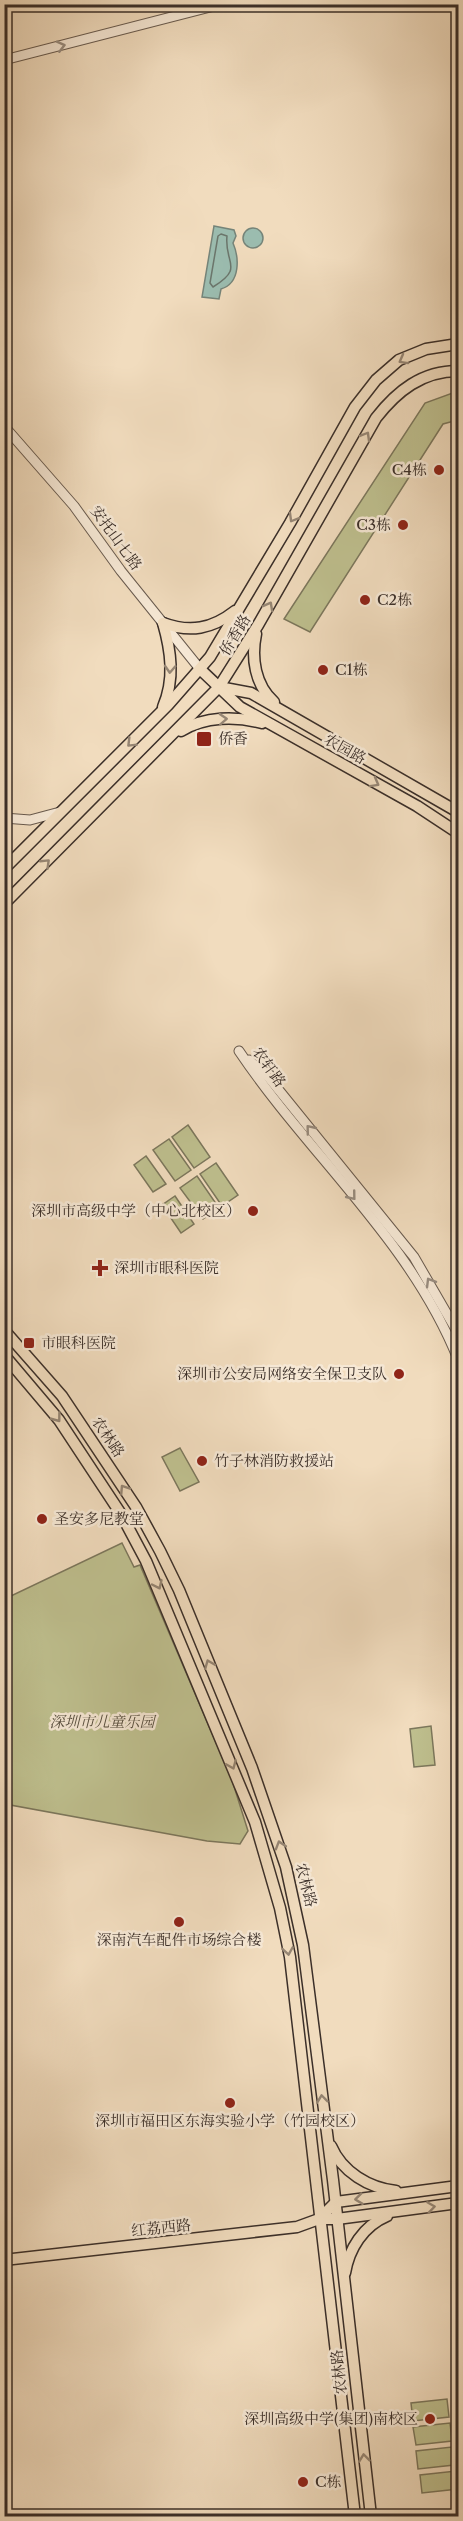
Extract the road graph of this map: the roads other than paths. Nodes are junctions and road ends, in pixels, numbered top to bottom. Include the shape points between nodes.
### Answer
1 (222, 4) edge
2 (4, 60) edge
3 (459, 344) edge
4 (459, 371) edge
5 (4, 426) edge
6 (240, 607) junction
7 (163, 622) junction
8 (258, 625) junction
9 (200, 669) junction
10 (219, 687) junction
11 (285, 712) junction
12 (159, 714) junction
13 (278, 728) junction
14 (171, 737) junction
15 (62, 812) junction
16 (459, 812) edge
17 (4, 818) edge
18 (459, 833) edge
19 (4, 869) edge
20 (4, 904) edge
21 (4, 1330) edge
22 (459, 1333) edge
23 (4, 1355) edge
24 (459, 1359) edge
25 (327, 2134) junction
26 (459, 2186) edge
27 (412, 2192) junction
28 (336, 2202) junction
29 (459, 2203) edge
30 (404, 2211) junction
31 (319, 2219) junction
32 (338, 2219) junction
33 (4, 2260) edge
34 (344, 2283) junction
35 (355, 2517) edge
36 (371, 2517) edge

2 -> 1 street
3 -> 6 main road, 侨香路 via 417,352 399,360 376,380 355,407
8 -> 4 main road, 侨香路 via 376,418 408,386 430,376
5 - 7 street, 安托山七路 via 74,506
6 - 7 main road via 225,620 205,627 183,629
6 - 9 main road, 侨香路
7 - 9 street, 安托山七路
7 -> 12 main road via 171,669 168,693
8 - 10 main road, 侨香路
8 - 11 main road via 254,643 256,673 270,699
9 - 10 main road, 农园路
9 - 12 main road, 侨香路
10 - 11 main road, 农园路 via 251,693
10 - 13 main road, 农园路 via 240,707
10 - 14 main road, 侨香路
11 - 16 main road, 农园路
12 -> 15 main road, 侨香路
14 -> 13 main road via 189,726 220,719 255,721
13 -> 18 main road, 农园路
20 -> 14 main road, 侨香路
15 - 17 street via 30,820
15 - 19 main road, 侨香路
25 -> 21 main road, 农林路 via 296,1907 252,1768 179,1590 136,1506 62,1396
22 -> 24 street, 农轩路 via 414,1257 269,1077 239,1051 405,1262 446,1327
23 -> 31 main road, 农林路 via 59,1420 134,1536 163,1596 255,1822 288,1949
25 - 27 main road via 341,2164 365,2182 392,2191
25 - 28 main road, 农林路
26 - 27 main road
27 -> 28 main road
28 - 31 main road, 红荔西路
28 - 32 main road, 农林路
30 -> 29 main road, 红荔西路
30 - 32 main road, 红荔西路
30 - 34 main road via 377,2220 362,2234 353,2248
31 - 32 main road, 红荔西路
31 - 33 main road, 红荔西路 via 297,2227
31 - 35 main road, 农林路
32 - 34 main road, 农林路
36 -> 34 main road, 农林路

